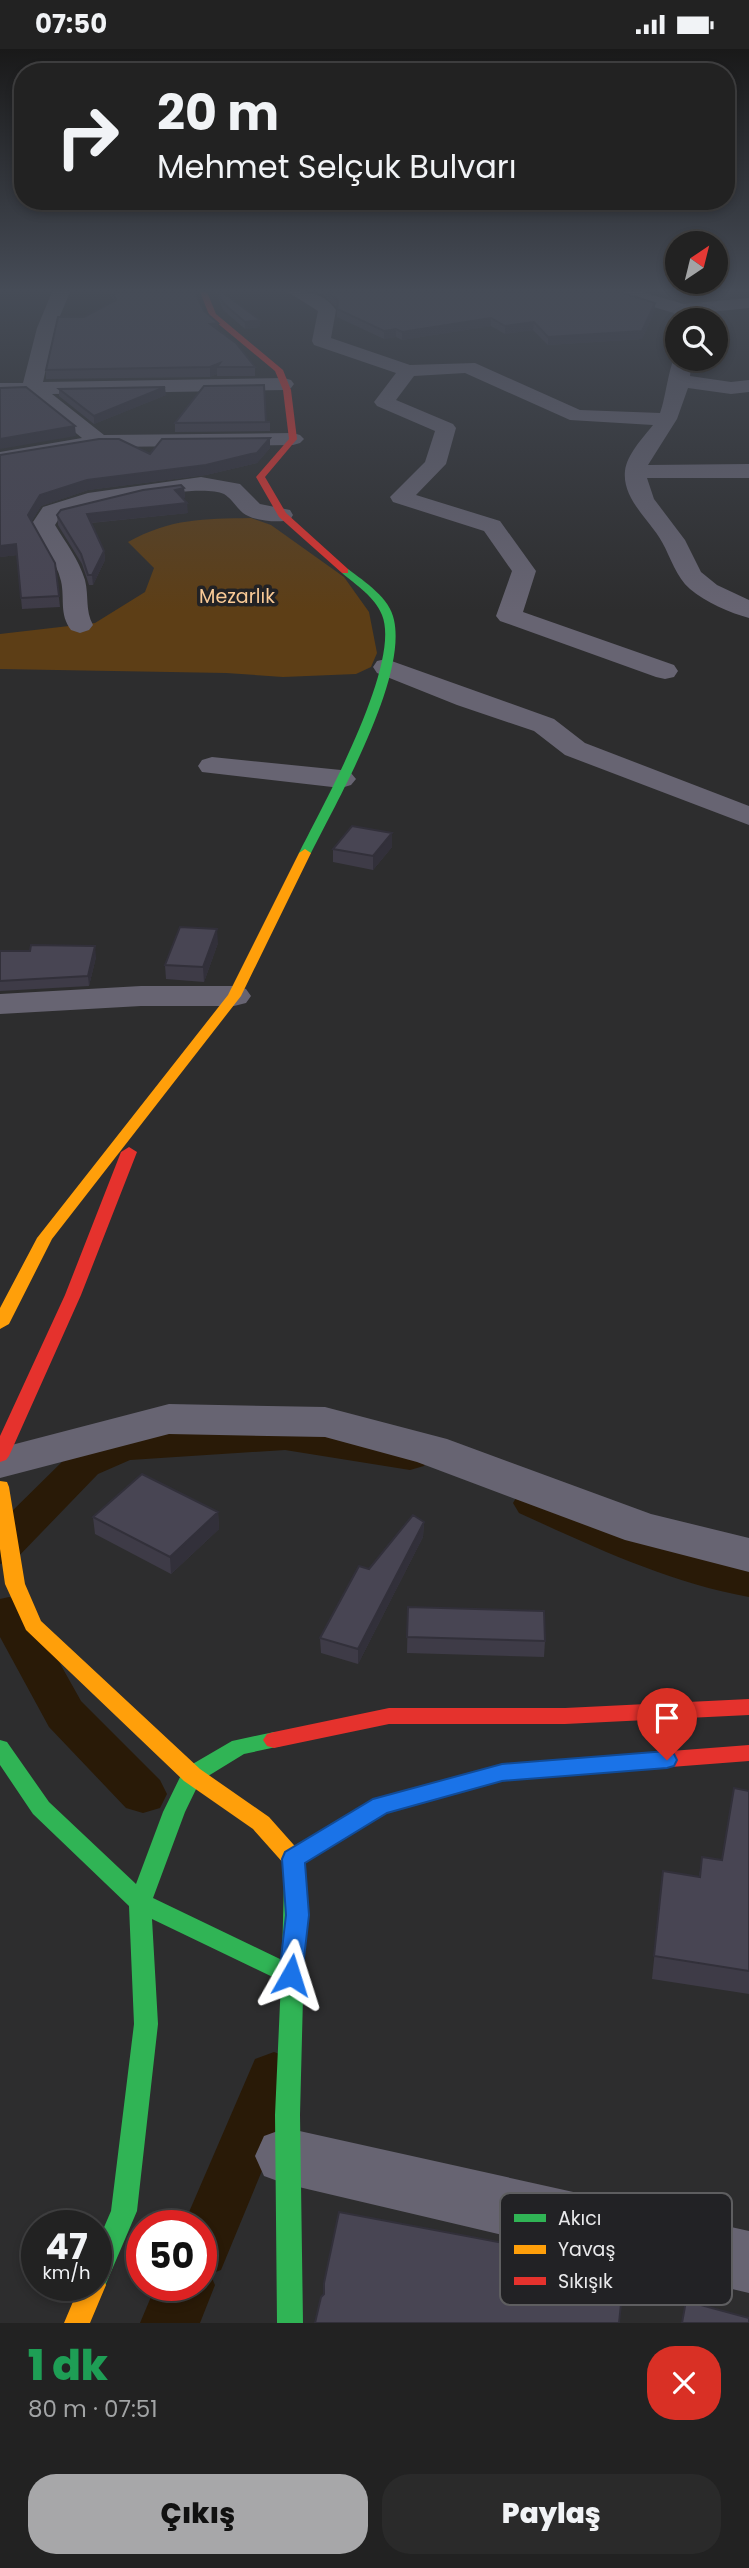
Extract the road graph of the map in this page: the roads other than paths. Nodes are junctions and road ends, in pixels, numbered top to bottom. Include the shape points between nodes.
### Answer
1 (45, 398) edge
2 (286, 398) edge
3 (387, 398) edge
4 (537, 398) edge
5 (673, 398) edge
6 (667, 419) junction
7 (293, 439) junction
8 (99, 440) junction
9 (0, 448) edge
10 (30, 453) junction
11 (0, 458) edge
12 (749, 471) edge
13 (636, 472) junction
14 (282, 515) junction
15 (749, 610) edge
16 (80, 625) dead end
17 (386, 667) junction
18 (665, 671) dead end
19 (212, 766) dead end
20 (341, 779) junction
21 (749, 816) edge
22 (234, 996) junction
23 (0, 1004) edge
24 (144, 1114) junction
25 (0, 1324) edge
26 (0, 1456) edge
27 (0, 1463) edge
28 (0, 1487) edge
29 (749, 1555) edge
30 (749, 1707) edge
31 (0, 1748) edge
32 (749, 1753) edge
33 (192, 1775) junction
34 (293, 1859) junction
35 (140, 1902) junction
36 (291, 1975) junction
37 (286, 2155) junction
38 (500, 2204) edge
39 (112, 2239) edge
40 (86, 2301) edge
41 (76, 2323) edge
42 (289, 2323) edge

1 - 8 street
2 - 7 main road
3 - 18 street via 384,402 446,428 435,464 401,497 492,526 524,571 509,616
4 - 6 street via 577,416
5 - 6 street
6 - 13 street
7 - 8 street
7 - 14 main road via 260,477
8 - 10 street
9 - 10 street
10 - 11 street
12 - 13 street
13 - 15 street via 651,514 698,582
14 - 16 street via 253,510 232,489 201,484 88,500 51,512 43,525 74,583 74,615
14 - 17 main road via 315,548 371,591 389,618
17 - 20 main road via 372,714
17 - 21 street via 544,725 575,749
19 - 20 street
20 - 22 main road
22 - 23 street
22 - 24 main road
24 - 25 main road via 46,1238
24 - 26 main road via 73,1295
27 - 29 street via 169,1419 325,1422 431,1450 641,1528
28 - 33 main road via 15,1584 33,1625
30 - 33 main road via 565,1716 388,1716 239,1747
31 - 35 main road via 41,1808
32 - 34 main road via 502,1773 381,1806
33 - 34 main road via 261,1823
33 - 35 main road
34 - 36 main road via 297,1915
35 - 36 main road
35 - 39 main road via 146,2024 124,2211
36 - 37 main road
37 - 38 street
37 - 42 main road
40 - 41 main road

